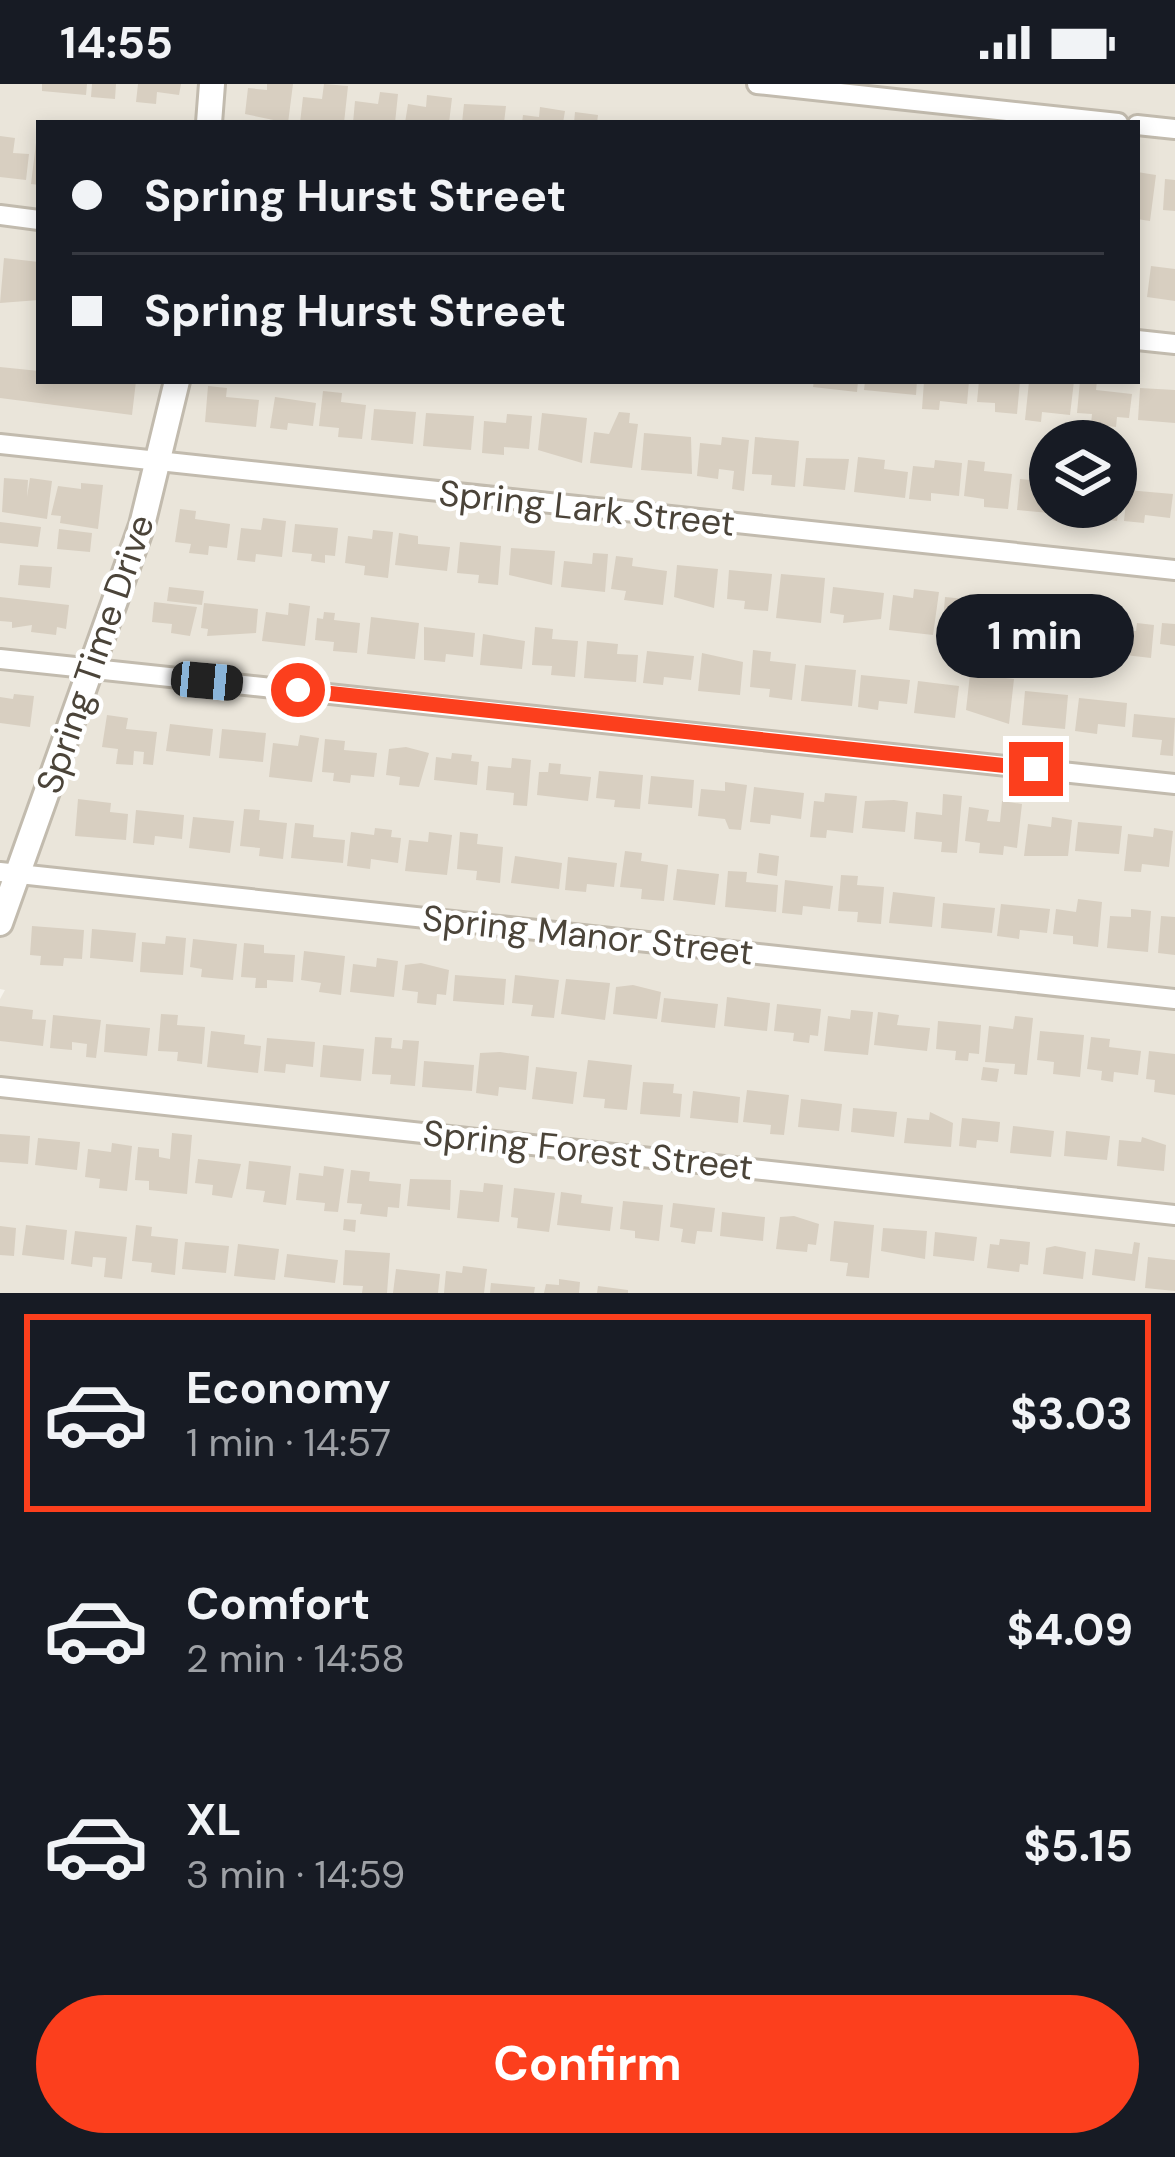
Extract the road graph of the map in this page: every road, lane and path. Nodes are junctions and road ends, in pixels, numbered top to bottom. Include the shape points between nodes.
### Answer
1 (212, 84) edge
2 (757, 84) edge
3 (208, 120) edge
4 (1090, 120) edge
5 (1140, 125) edge
6 (1175, 129) edge
7 (0, 215) edge
8 (36, 220) edge
9 (1140, 340) edge
10 (1175, 344) edge
11 (176, 384) edge
12 (0, 444) edge
13 (159, 463) junction
14 (1175, 571) edge
15 (0, 659) edge
16 (91, 669) junction
17 (1175, 784) edge
18 (9, 873) edge
19 (0, 923) edge
20 (1175, 999) edge
21 (0, 1087) edge
22 (1175, 1214) edge

1 - 3 street
2 - 4 street
5 - 6 street
7 - 8 street
9 - 10 street
11 - 13 street, Spring Time Drive
12 - 13 street, Spring Lark Street
13 - 14 street, Spring Lark Street
13 - 16 street, Spring Time Drive
15 - 16 street
16 - 17 street
16 - 18 street, Spring Time Drive
18 - 19 street, Spring Time Drive
18 - 20 street, Spring Manor Street
21 - 22 street, Spring Forest Street

